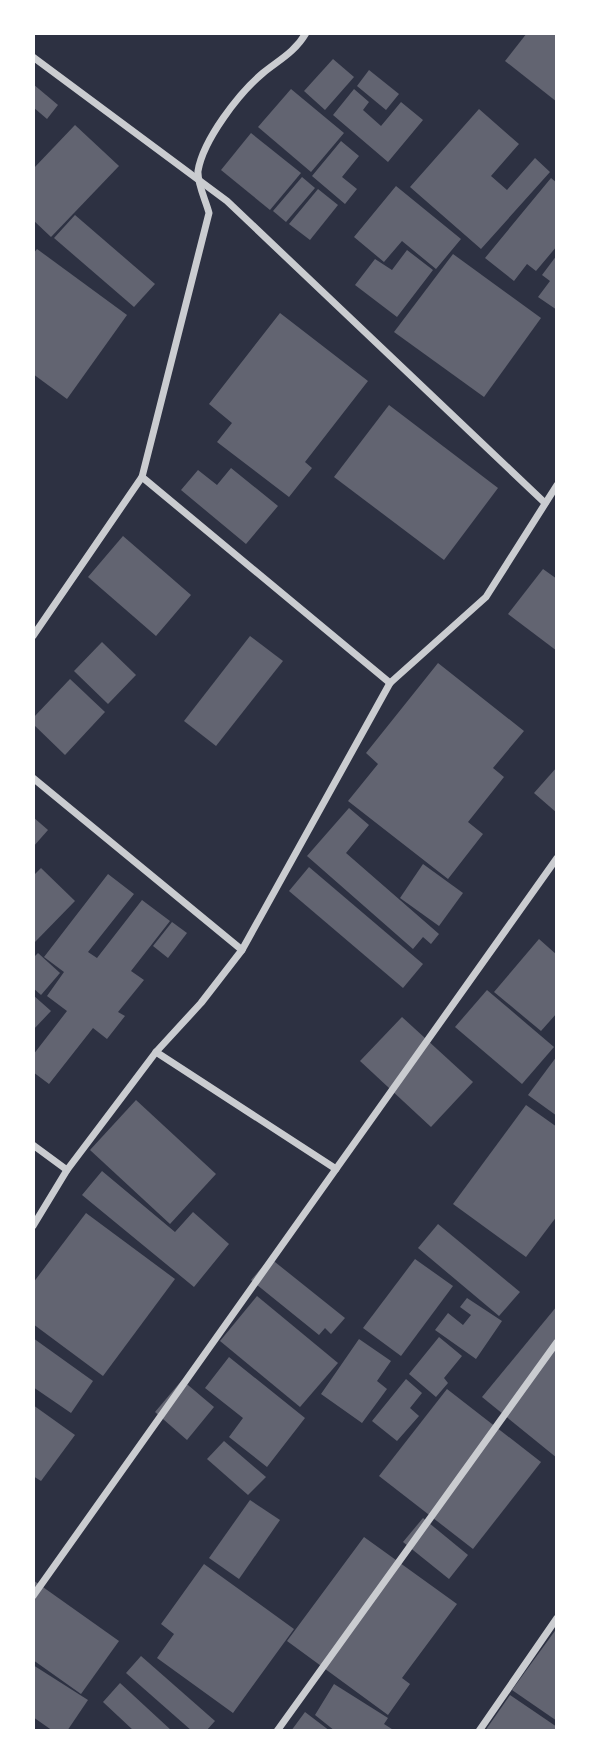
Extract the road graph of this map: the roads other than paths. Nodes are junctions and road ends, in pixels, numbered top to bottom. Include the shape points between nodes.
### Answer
1 (306, 33) edge
2 (33, 57) edge
3 (200, 181) junction
4 (142, 477) junction
5 (557, 485) edge
6 (545, 503) junction
7 (33, 636) edge
8 (390, 683) junction
9 (33, 778) edge
10 (557, 858) edge
11 (242, 950) junction
12 (156, 1052) junction
13 (33, 1145) edge
14 (336, 1169) junction
15 (67, 1170) junction
16 (33, 1226) edge
17 (557, 1342) edge
18 (33, 1596) edge
19 (557, 1618) edge
20 (277, 1731) edge
21 (479, 1731) edge

1 - 3 street via 286,58 238,97 216,128 198,172
2 - 3 street
3 - 4 street via 209,212
3 - 6 street
4 - 7 street
4 - 8 street
5 - 6 street
6 - 8 street via 486,597
8 - 11 street
9 - 11 street
10 - 14 street
11 - 12 street
12 - 14 street
12 - 15 street
13 - 15 street
14 - 18 street
15 - 16 street
17 - 20 street
19 - 21 street

